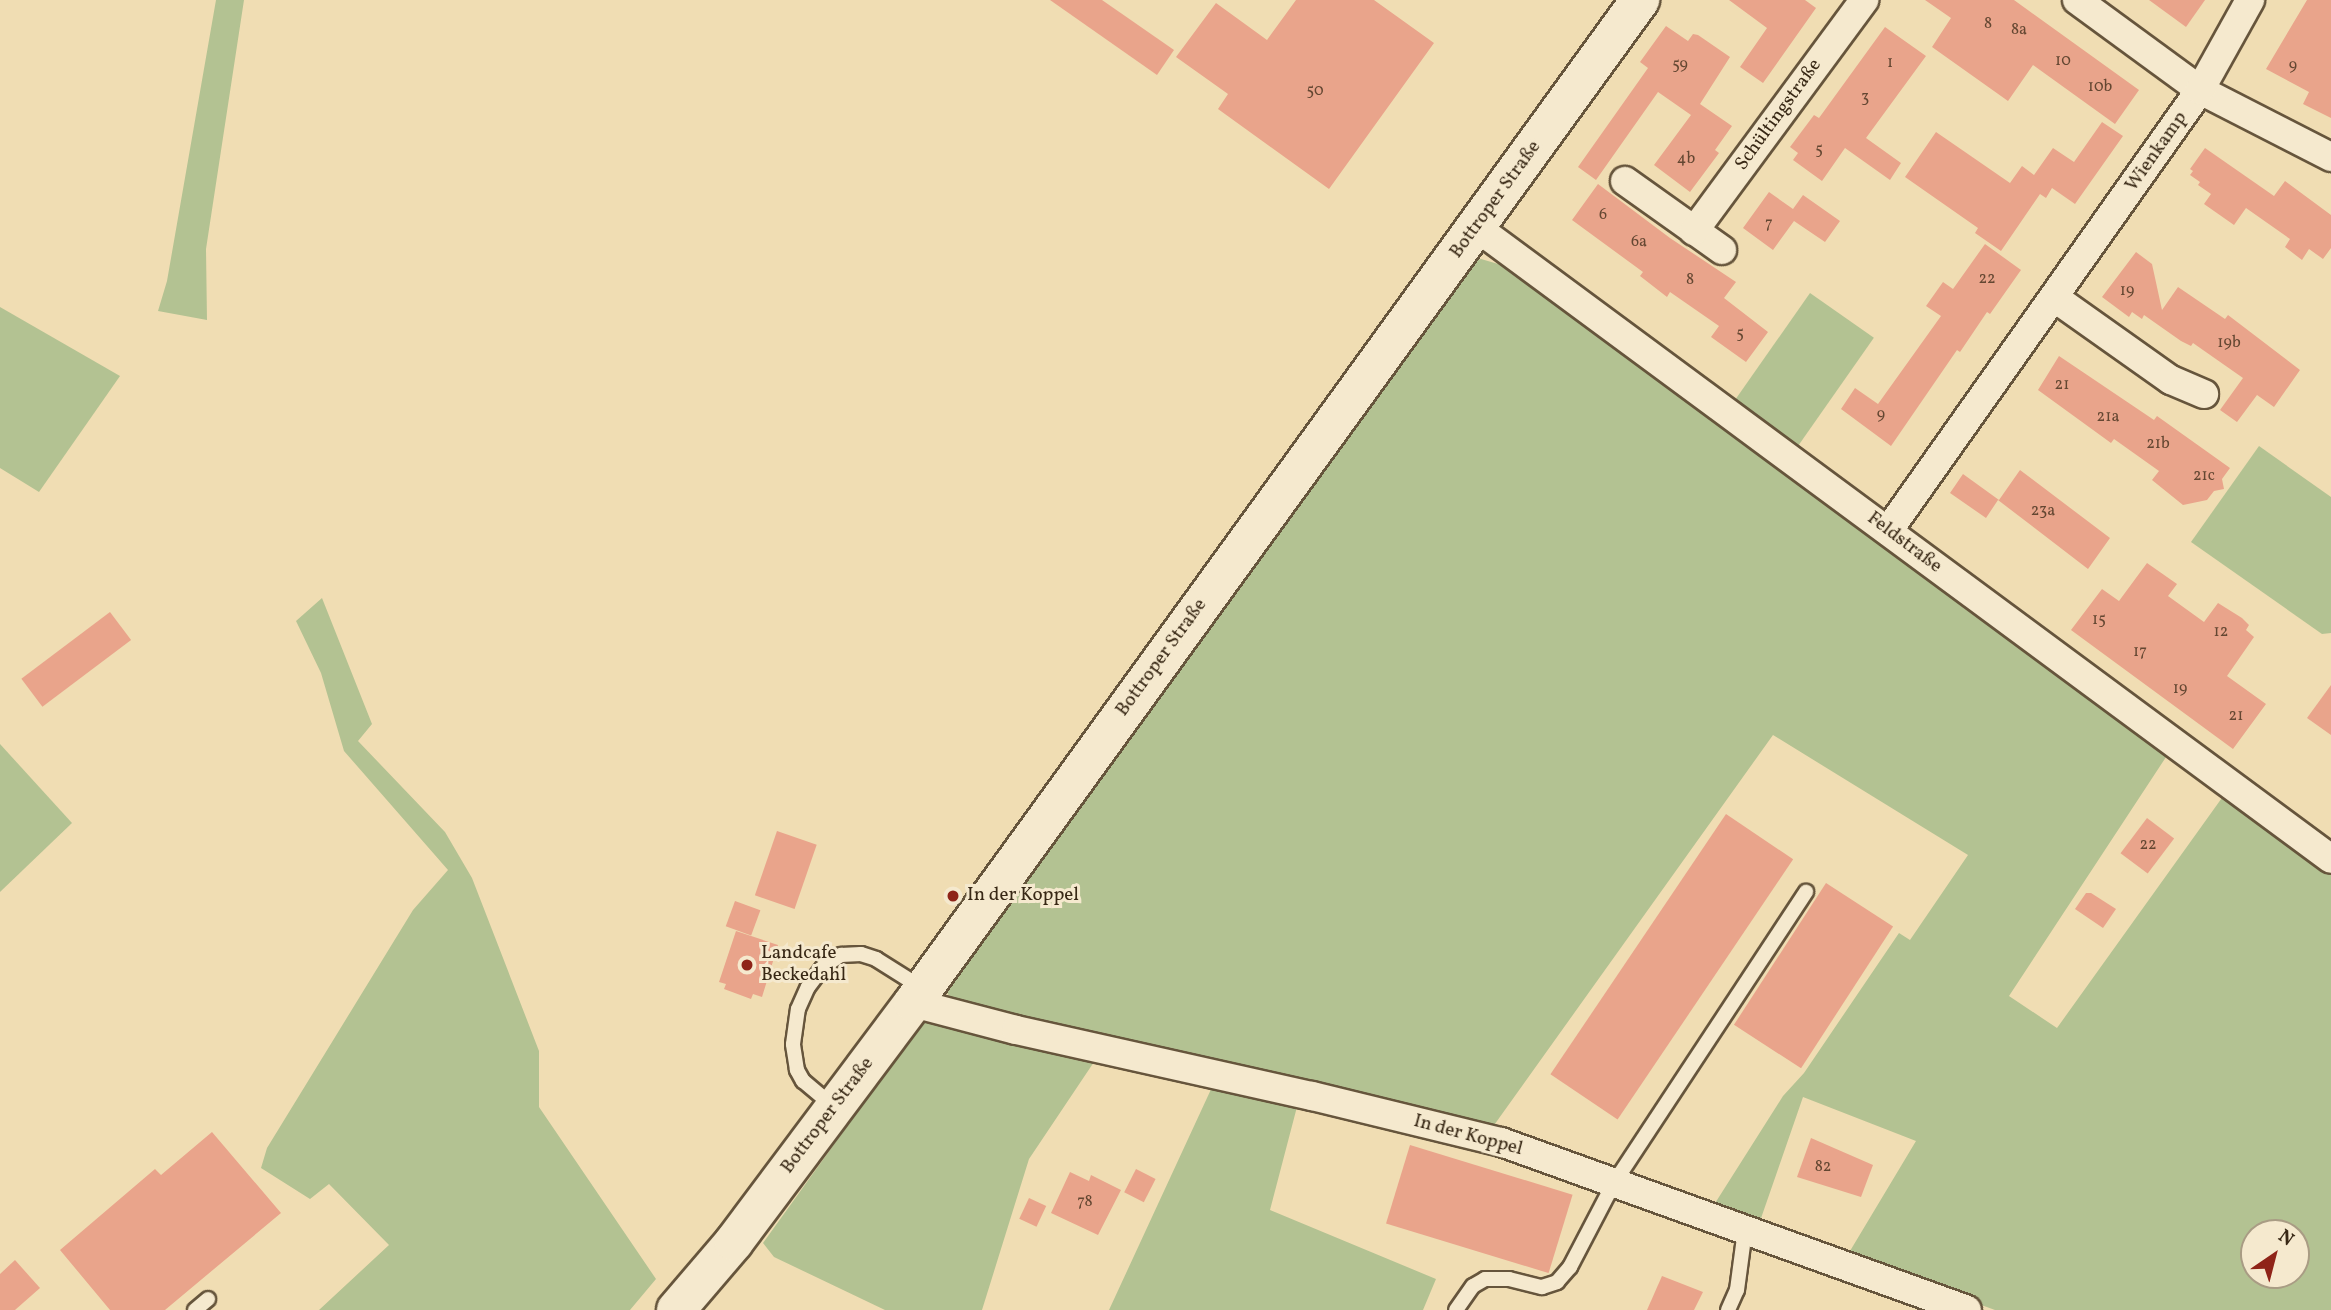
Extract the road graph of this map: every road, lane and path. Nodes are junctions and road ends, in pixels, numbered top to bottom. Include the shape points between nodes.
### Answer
1 (1640, 0) edge
2 (1864, 0) edge
3 (2077, 0) edge
4 (2250, 0) edge
5 (2200, 89) junction
6 (2331, 157) edge
7 (1625, 181) dead end
8 (1476, 227) junction
9 (1694, 231) junction
10 (1723, 250) dead end
11 (2055, 298) junction
12 (2204, 394) dead end
13 (1888, 531) junction
14 (2331, 859) edge
15 (1806, 892) dead end
16 (918, 996) junction
17 (835, 1107) junction
18 (1614, 1182) junction
19 (1745, 1230) junction
20 (208, 1299) dead end
21 (195, 1310) edge
22 (676, 1310) edge
23 (1456, 1310) edge
24 (1728, 1310) edge
25 (1967, 1310) edge

1 - 8 main road, Bottroper Straße
2 - 9 street, Schültingstraße
3 - 5 street
4 - 5 street, Wienkamp
5 - 6 street
5 - 11 street, Wienkamp
7 - 9 street
8 - 13 street, Feldstraße
8 - 16 main road, Bottroper Straße
9 - 10 street
11 - 12 street via 2171,380
11 - 13 street, Wienkamp
13 - 14 street, Feldstraße
15 - 18 lane
16 - 17 main road, Bottroper Straße
16 - 17 lane via 876,960 861,954 841,955 823,967 808,987 798,1009 793,1044 797,1070
16 - 18 street, In der Koppel via 1016,1030 1501,1142
17 - 22 main road, Bottroper Straße via 734,1242
18 - 19 street, In der Koppel
18 - 23 lane via 1570,1267 1557,1282 1542,1287 1485,1279 1473,1286
19 - 24 lane via 1737,1290
19 - 25 street, In der Koppel
20 - 21 lane

